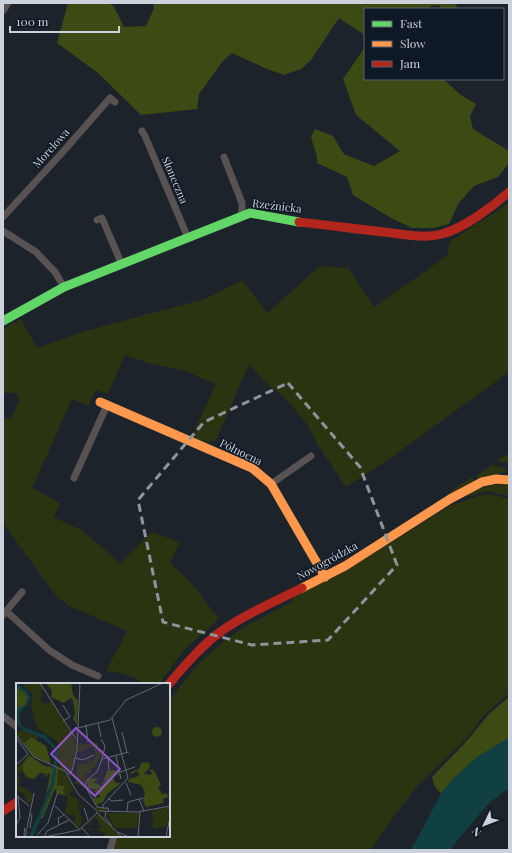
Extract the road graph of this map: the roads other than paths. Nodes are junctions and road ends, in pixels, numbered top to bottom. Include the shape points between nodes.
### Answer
1 (8, 3) edge
2 (3, 11) edge
3 (115, 102) dead end
4 (142, 131) dead end
5 (224, 157) dead end
6 (509, 192) edge
7 (242, 216) junction
8 (3, 217) edge
9 (97, 220) dead end
10 (3, 232) edge
11 (188, 238) junction
12 (122, 265) junction
13 (64, 287) junction
14 (3, 321) edge
15 (103, 404) joint
16 (311, 456) dead end
17 (74, 478) dead end
18 (509, 480) edge
19 (271, 484) junction
20 (325, 577) junction
21 (22, 592) dead end
22 (5, 613) edge
23 (98, 676) dead end
24 (170, 683) edge
25 (3, 716) edge
26 (16, 726) edge
27 (16, 803) edge
28 (3, 811) edge
29 (114, 837) edge
30 (110, 850) edge

1 - 2 street
3 - 8 street, Morelowa via 110,98
4 - 11 street, Słoneczna
5 - 7 street via 242,203
6 - 7 street, Rzeźnicka via 459,227 433,236 294,221 250,213
7 - 11 street, Rzeźnicka
9 - 12 street via 102,218
10 - 13 street via 36,252 55,272
11 - 12 street, Rzeźnicka
12 - 13 street, Rzeźnicka
13 - 14 street, Rzeźnicka
15 - 17 street
15 - 19 street, Północna via 252,468
16 - 19 street
18 - 20 street, Nowogródzka via 482,482 450,499
19 - 20 street, Północna
20 - 24 street, Nowogródzka via 219,632
21 - 22 street
22 - 23 street via 49,650 72,665
25 - 26 street
27 - 28 street
29 - 30 street

